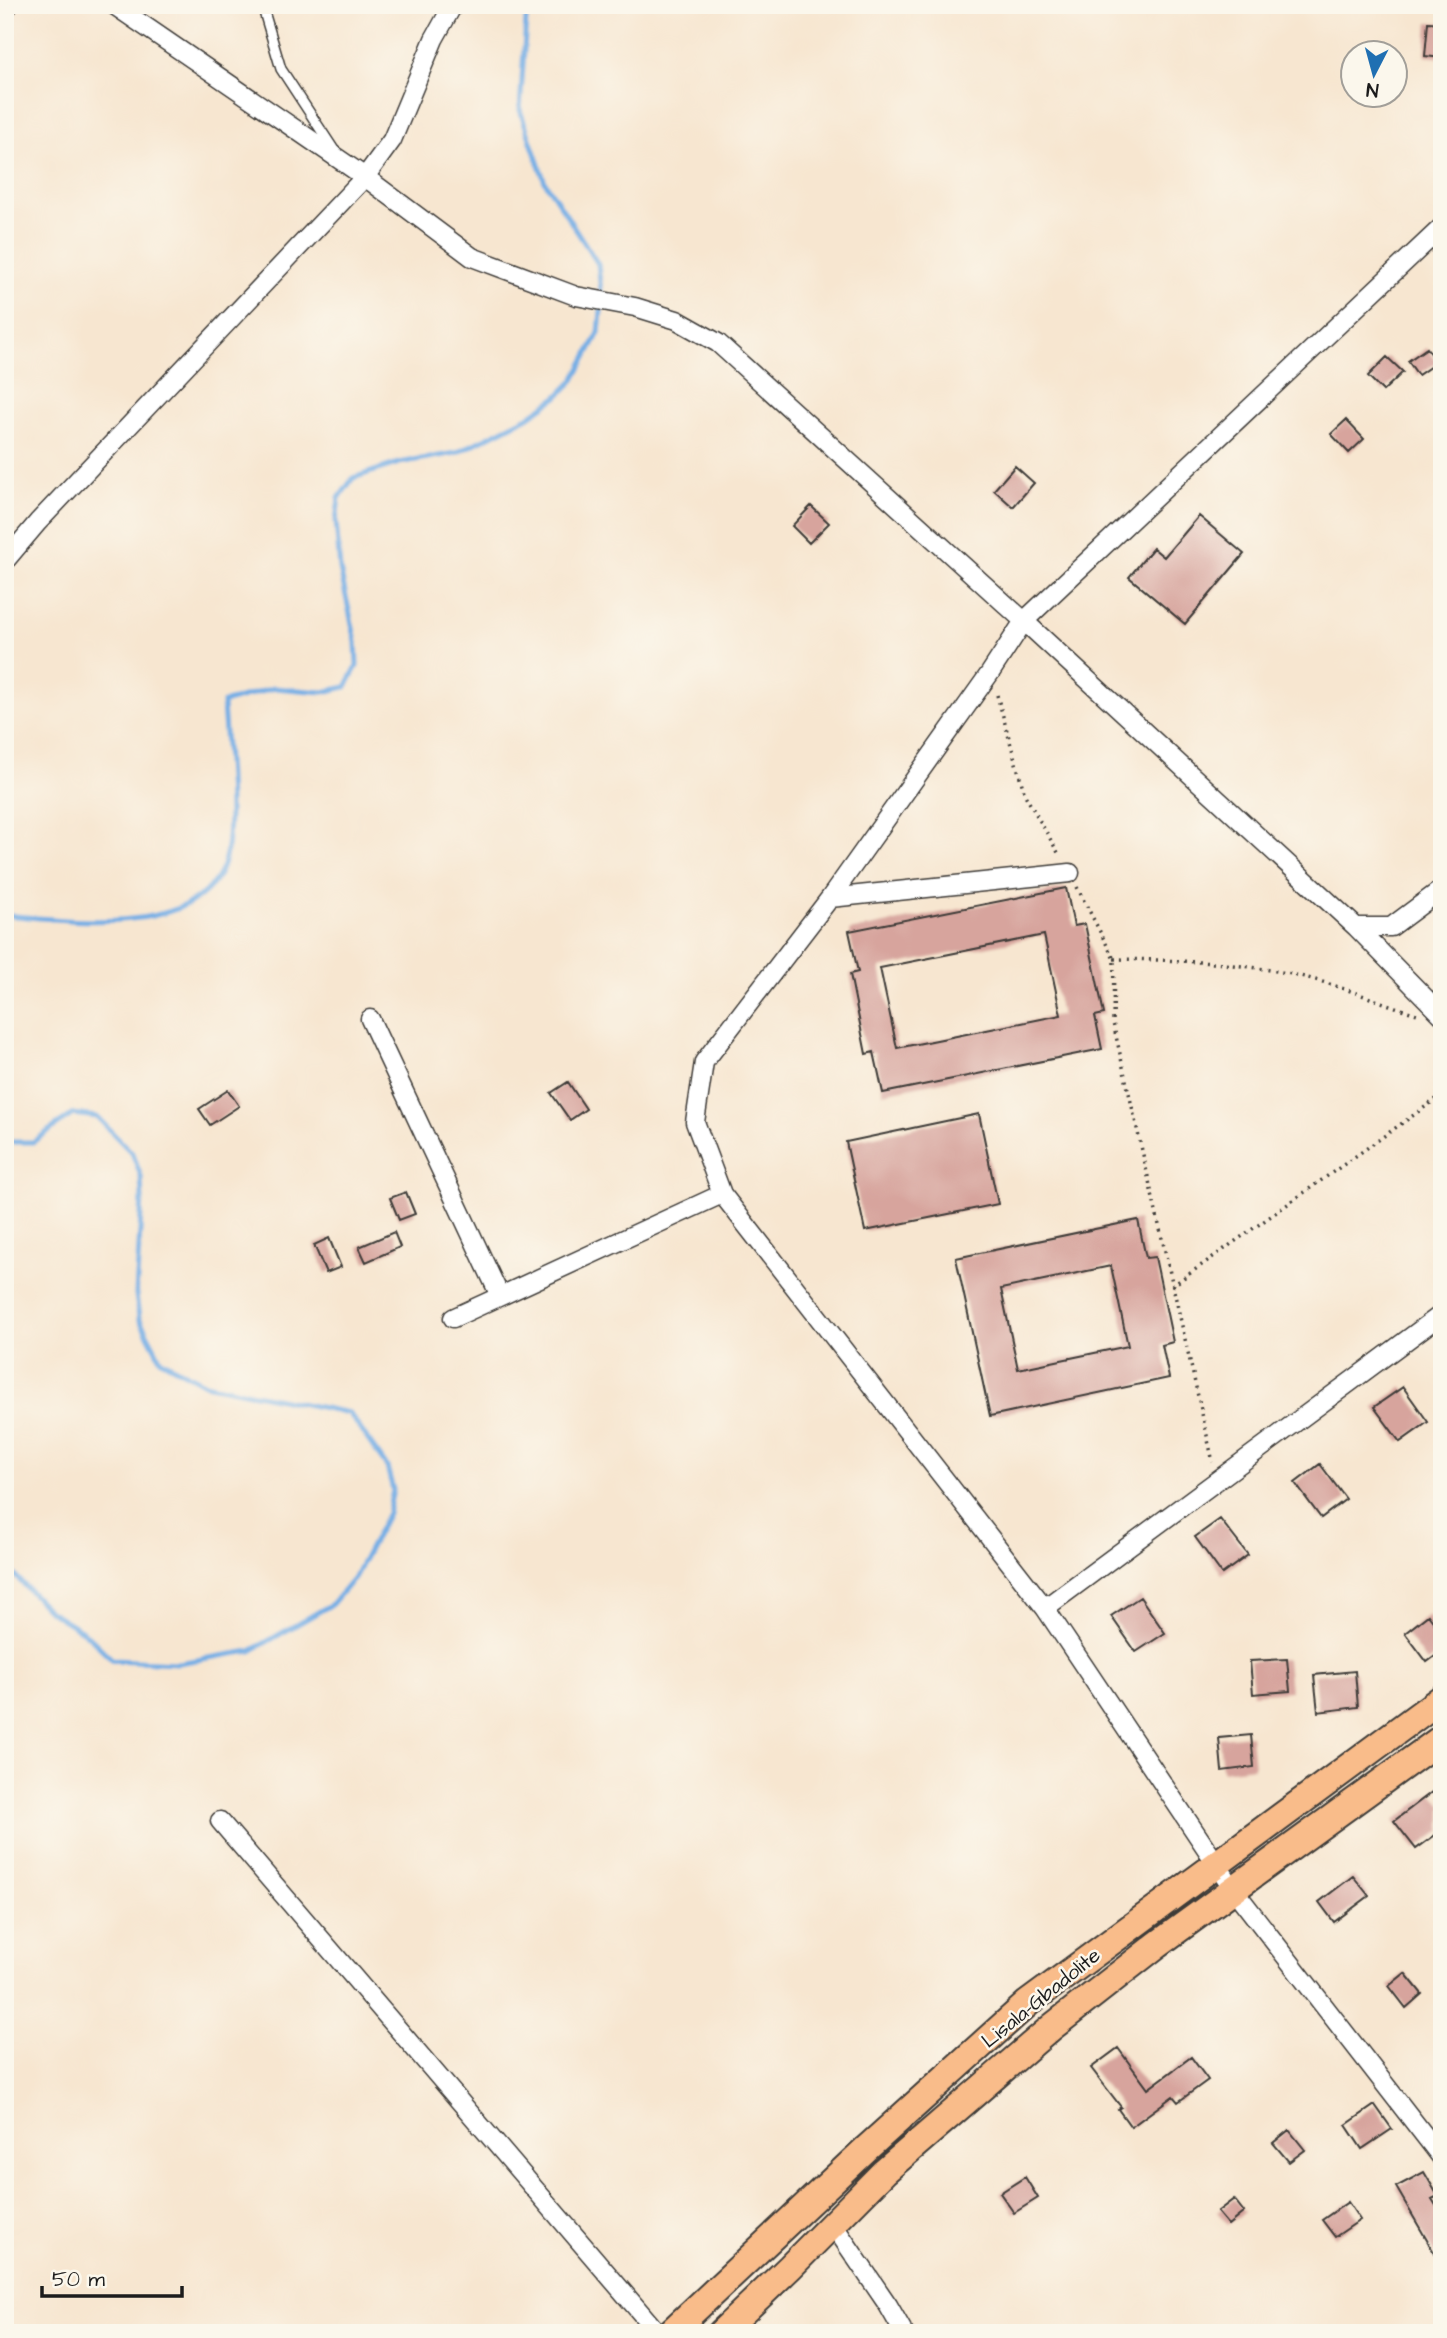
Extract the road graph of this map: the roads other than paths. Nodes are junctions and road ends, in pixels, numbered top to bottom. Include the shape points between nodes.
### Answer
1 (114, 5) edge
2 (262, 5) edge
3 (453, 5) edge
4 (340, 161) junction
5 (365, 177) junction
6 (1442, 227) edge
7 (5, 561) edge
8 (1024, 621) junction
9 (1070, 873) road end
10 (1442, 890) edge
11 (830, 898) junction
12 (1356, 927) junction
13 (1435, 1017) edge
14 (370, 1019) dead end
15 (722, 1194) junction
16 (500, 1296) junction
17 (1442, 1314) edge
18 (453, 1318) dead end
19 (1045, 1608) junction
20 (1442, 1698) edge
21 (1442, 1738) edge
22 (220, 1821) dead end
23 (1216, 1863) junction
24 (1234, 1890) junction
25 (1442, 2158) edge
26 (832, 2223) junction
27 (715, 2290) junction
28 (741, 2313) junction
29 (658, 2333) edge
30 (670, 2333) edge
31 (721, 2333) edge
32 (904, 2333) edge

1 - 4 street
2 - 4 lane via 281,69
3 - 5 street via 392,140
4 - 5 street
5 - 7 street
5 - 8 street via 472,257 576,296 677,320 718,343
6 - 8 street
8 - 11 street
8 - 12 street
9 - 11 street
10 - 12 street via 1391,927
11 - 15 street via 704,1062 695,1122
12 - 13 street
14 - 16 street
15 - 16 street
15 - 19 street
16 - 18 street
17 - 19 street
19 - 23 street
20 - 23 main road, Lisala-Gbadolite
21 - 24 main road, Lisala-Gbadolite
22 - 29 street
23 - 24 street
23 - 27 main road, Lisala-Gbadolite via 1028,2004
24 - 25 street
24 - 26 main road, Lisala-Gbadolite via 1052,2027
26 - 28 main road, Lisala-Gbadolite
26 - 32 street
27 - 28 main road
27 - 30 main road, Lisala-Gbadolite
28 - 31 main road, Lisala-Gbadolite

